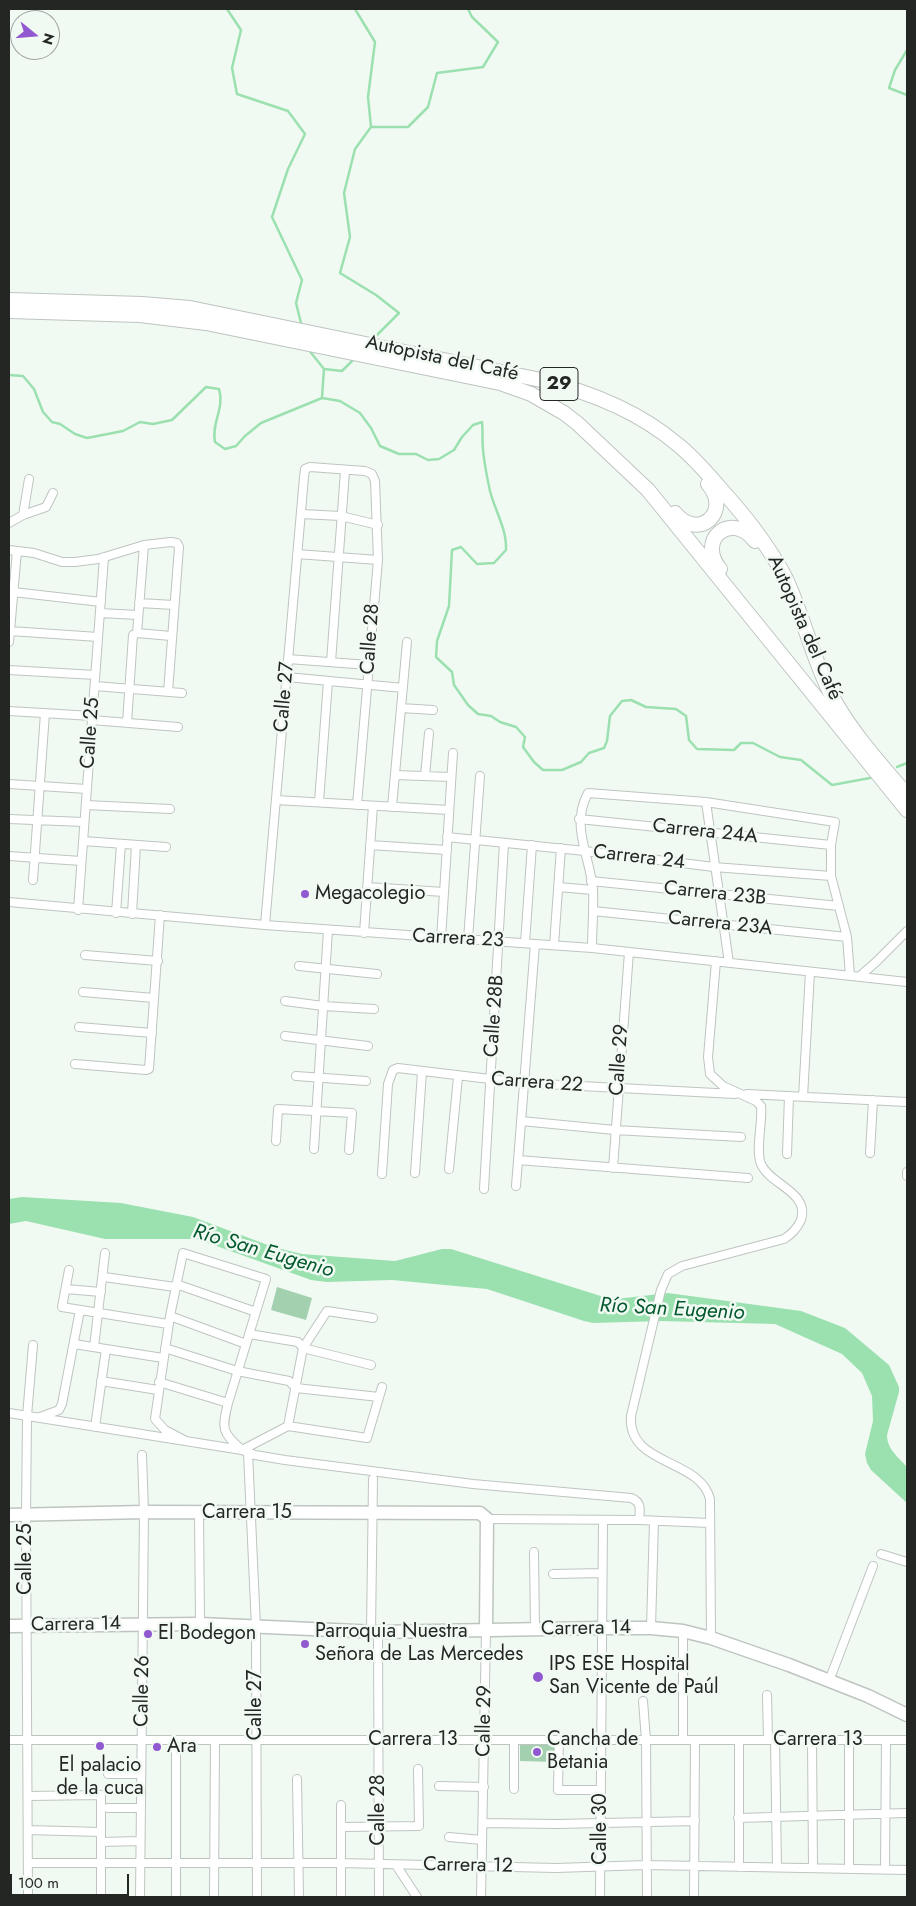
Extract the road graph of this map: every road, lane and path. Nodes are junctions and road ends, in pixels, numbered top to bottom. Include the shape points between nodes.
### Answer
1 (9, 300) edge
2 (9, 311) edge
3 (592, 395) junction
4 (577, 423) junction
5 (344, 470) junction
6 (29, 479) dead end
7 (53, 494) dead end
8 (301, 514) junction
9 (22, 515) junction
10 (341, 516) junction
11 (9, 523) edge
12 (378, 526) junction
13 (144, 545) junction
14 (13, 551) edge
15 (297, 554) junction
16 (104, 557) junction
17 (338, 557) junction
18 (378, 560) junction
19 (14, 592) junction
20 (101, 602) junction
21 (140, 603) junction
22 (174, 605) junction
23 (100, 612) junction
24 (138, 615) junction
25 (10, 632) edge
26 (137, 633) junction
27 (171, 636) junction
28 (98, 637) junction
29 (9, 642) edge
30 (407, 642) dead end
31 (815, 654) junction
32 (288, 659) junction
33 (331, 662) junction
34 (369, 665) junction
35 (790, 665) junction
36 (9, 670) edge
37 (96, 675) junction
38 (287, 678) junction
39 (328, 682) junction
40 (368, 684) junction
41 (95, 686) junction
42 (403, 688) junction
43 (130, 689) junction
44 (168, 692) junction
45 (182, 693) dead end
46 (401, 708) junction
47 (9, 710) edge
48 (433, 710) dead end
49 (45, 713) junction
50 (92, 718) junction
51 (127, 723) junction
52 (178, 727) dead end
53 (428, 732) dead end
54 (452, 753) dead end
55 (395, 775) junction
56 (425, 776) junction
57 (480, 776) dead end
58 (451, 777) junction
59 (9, 784) edge
60 (39, 786) junction
61 (87, 789) junction
62 (907, 795) edge
63 (276, 800) junction
64 (319, 802) junction
65 (706, 802) junction
66 (357, 804) junction
67 (86, 805) junction
68 (373, 806) junction
69 (392, 807) junction
70 (170, 809) dead end
71 (449, 810) junction
72 (907, 810) edge
73 (9, 819) edge
74 (579, 819) junction
75 (36, 820) junction
76 (84, 822) junction
77 (711, 833) junction
78 (448, 836) junction
79 (475, 839) junction
80 (83, 842) junction
81 (504, 842) junction
82 (121, 844) junction
83 (136, 845) junction
84 (370, 845) junction
85 (532, 845) junction
86 (831, 845) junction
87 (166, 847) dead end
88 (561, 848) junction
89 (446, 850) junction
90 (585, 851) junction
91 (9, 856) edge
92 (34, 857) junction
93 (81, 861) junction
94 (714, 867) junction
95 (831, 876) junction
96 (33, 880) dead end
97 (591, 881) junction
98 (367, 887) junction
99 (558, 887) junction
100 (593, 890) junction
101 (444, 892) junction
102 (718, 894) junction
103 (9, 902) edge
104 (839, 906) junction
105 (78, 910) junction
106 (592, 911) junction
107 (116, 912) junction
108 (132, 914) junction
109 (160, 915) junction
110 (265, 925) junction
111 (723, 925) junction
112 (328, 930) junction
113 (907, 931) edge
114 (364, 933) junction
115 (848, 937) junction
116 (441, 939) junction
117 (468, 940) junction
118 (499, 942) junction
119 (525, 943) junction
120 (535, 944) junction
121 (554, 946) junction
122 (592, 948) junction
123 (629, 952) junction
124 (85, 955) dead end
125 (158, 961) junction
126 (716, 962) junction
127 (729, 963) junction
128 (299, 966) dead end
129 (326, 969) junction
130 (810, 972) junction
131 (377, 974) dead end
132 (850, 976) junction
133 (860, 976) junction
134 (907, 982) edge
135 (83, 992) dead end
136 (154, 998) junction
137 (286, 1001) dead end
138 (324, 1006) junction
139 (374, 1009) dead end
140 (79, 1027) dead end
141 (152, 1033) junction
142 (285, 1036) dead end
143 (321, 1041) junction
144 (368, 1046) dead end
145 (76, 1064) dead end
146 (422, 1072) junction
147 (296, 1076) dead end
148 (458, 1076) junction
149 (319, 1078) junction
150 (491, 1080) junction
151 (366, 1081) dead end
152 (524, 1083) junction
153 (618, 1089) junction
154 (742, 1094) junction
155 (790, 1096) junction
156 (803, 1097) junction
157 (873, 1100) junction
158 (907, 1102) edge
159 (317, 1111) junction
160 (521, 1121) junction
161 (615, 1130) junction
162 (742, 1138) dead end
163 (276, 1140) dead end
164 (314, 1149) dead end
165 (349, 1150) dead end
166 (870, 1153) dead end
167 (787, 1154) dead end
168 (518, 1160) junction
169 (613, 1168) junction
170 (449, 1169) dead end
171 (907, 1172) edge
172 (415, 1173) dead end
173 (382, 1174) dead end
174 (907, 1176) edge
175 (748, 1178) dead end
176 (516, 1186) dead end
177 (484, 1189) dead end
178 (105, 1253) dead end
179 (69, 1270) dead end
180 (104, 1277) junction
181 (176, 1286) junction
182 (66, 1289) junction
183 (102, 1292) junction
184 (80, 1310) junction
185 (256, 1312) junction
186 (99, 1313) junction
187 (373, 1318) dead end
188 (169, 1320) junction
189 (249, 1334) junction
190 (74, 1344) junction
191 (246, 1344) junction
192 (33, 1345) dead end
193 (94, 1347) junction
194 (165, 1348) junction
195 (303, 1348) junction
196 (106, 1349) junction
197 (163, 1358) junction
198 (371, 1365) dead end
199 (237, 1371) junction
200 (101, 1381) junction
201 (159, 1382) junction
202 (382, 1387) dead end
203 (296, 1388) junction
204 (158, 1390) junction
205 (379, 1397) junction
206 (228, 1403) junction
207 (9, 1413) edge
208 (27, 1416) junction
209 (36, 1418) junction
210 (288, 1426) junction
211 (95, 1428) junction
212 (186, 1441) junction
213 (245, 1451) junction
214 (142, 1454) dead end
215 (373, 1479) dead end
216 (144, 1512) junction
217 (198, 1513) junction
218 (251, 1513) junction
219 (372, 1513) junction
220 (9, 1515) edge
221 (26, 1515) junction
222 (486, 1518) junction
223 (602, 1520) junction
224 (640, 1520) junction
225 (654, 1521) junction
226 (710, 1523) junction
227 (534, 1552) dead end
228 (881, 1554) dead end
229 (907, 1562) edge
230 (873, 1566) dead end
231 (602, 1573) junction
232 (553, 1574) dead end
233 (143, 1624) junction
234 (200, 1624) junction
235 (9, 1626) edge
236 (26, 1626) junction
237 (256, 1627) junction
238 (602, 1628) junction
239 (651, 1628) junction
240 (535, 1630) junction
241 (486, 1631) junction
242 (683, 1631) junction
243 (374, 1632) junction
244 (711, 1638) junction
245 (829, 1681) junction
246 (767, 1695) dead end
247 (643, 1701) dead end
248 (907, 1715) edge
249 (142, 1739) junction
250 (9, 1740) edge
251 (27, 1740) junction
252 (176, 1740) junction
253 (214, 1740) junction
254 (255, 1740) junction
255 (378, 1740) junction
256 (484, 1740) junction
257 (514, 1740) junction
258 (559, 1740) junction
259 (601, 1740) junction
260 (646, 1740) junction
261 (683, 1740) junction
262 (695, 1740) junction
263 (739, 1740) junction
264 (772, 1740) junction
265 (812, 1740) junction
266 (849, 1740) junction
267 (886, 1740) junction
268 (907, 1740) edge
269 (418, 1769) dead end
270 (108, 1774) dead end
271 (141, 1774) junction
272 (297, 1780) dead end
273 (439, 1786) dead end
274 (484, 1787) junction
275 (514, 1789) dead end
276 (601, 1790) junction
277 (28, 1796) junction
278 (341, 1805) dead end
279 (108, 1808) dead end
280 (141, 1808) junction
281 (886, 1813) junction
282 (907, 1813) edge
283 (849, 1814) junction
284 (776, 1816) junction
285 (812, 1816) junction
286 (738, 1818) junction
287 (695, 1821) junction
288 (483, 1823) junction
289 (600, 1823) junction
290 (647, 1823) junction
291 (379, 1826) junction
292 (341, 1827) junction
293 (28, 1830) junction
294 (101, 1832) junction
295 (449, 1838) dead end
296 (482, 1840) junction
297 (140, 1841) junction
298 (101, 1842) junction
299 (28, 1863) junction
300 (341, 1863) junction
301 (101, 1864) junction
302 (140, 1864) junction
303 (176, 1864) junction
304 (214, 1864) junction
305 (256, 1864) junction
306 (299, 1864) junction
307 (379, 1864) junction
308 (396, 1865) junction
309 (647, 1865) junction
310 (601, 1866) junction
311 (695, 1866) junction
312 (482, 1867) junction
313 (739, 1867) junction
314 (777, 1867) junction
315 (813, 1868) junction
316 (850, 1869) junction
317 (885, 1870) junction
318 (907, 1870) edge
319 (28, 1897) edge
320 (101, 1897) edge
321 (140, 1897) edge
322 (176, 1897) edge
323 (214, 1897) edge
324 (257, 1897) edge
325 (299, 1897) edge
326 (341, 1897) edge
327 (379, 1897) edge
328 (417, 1897) edge
329 (481, 1897) edge
330 (600, 1897) edge
331 (646, 1897) edge
332 (694, 1897) edge

1 - 3 highway, Autopista del Café / 29 via 142,304 218,312 541,380
2 - 4 highway, Autopista del Café / 29 via 140,315 206,323 500,383 543,400
3 - 4 highway via 612,404 679,454 713,490 717,503 712,517 700,525 685,522 647,481
3 - 31 highway, Autopista del Café / 29 via 667,435 694,459 735,505 778,564
4 - 35 highway, Autopista del Café / 29 via 648,490
5 - 8 street, Calle 27 via 305,469
5 - 10 street
5 - 12 street, Calle 28 via 372,474
6 - 9 street
7 - 9 street via 46,507
8 - 10 street
8 - 15 street, Calle 27
9 - 11 street
10 - 12 street
10 - 17 street
12 - 18 street, Calle 28
13 - 16 street
13 - 21 street
13 - 22 street via 177,543
14 - 16 street via 34,553 62,562
14 - 19 street
15 - 17 street
15 - 32 street, Calle 27
16 - 20 street, Calle 25
17 - 18 street
17 - 33 street
18 - 34 street, Calle 28
19 - 20 street
19 - 25 street
20 - 23 street, Calle 25
21 - 22 street
21 - 24 street
22 - 27 street
23 - 24 street
23 - 28 street, Calle 25
24 - 26 street
25 - 28 street
25 - 29 street
26 - 27 street
26 - 43 street via 133,634
27 - 44 street
28 - 37 street, Calle 25
30 - 42 street
31 - 35 highway via 759,547 744,530 727,528 712,543 712,557 766,625
31 - 62 highway, Autopista del Café / 29 via 838,706
32 - 33 street
32 - 38 street, Calle 27
33 - 34 street
34 - 40 street, Calle 28
35 - 72 highway, Autopista del Café / 29
36 - 37 street
37 - 41 street, Calle 25
38 - 39 street
38 - 63 street, Calle 27
39 - 40 street
39 - 64 street
40 - 42 street
40 - 66 street, Calle 28
41 - 43 street
41 - 50 street, Calle 25
42 - 46 street
43 - 44 street
43 - 51 street
44 - 45 street
46 - 48 street
46 - 55 street
47 - 49 street
49 - 50 street
49 - 60 street
50 - 51 street
50 - 61 street, Calle 25
51 - 52 street
53 - 56 street
54 - 58 street
55 - 56 street
55 - 69 street
56 - 58 street
57 - 79 street
58 - 71 street
59 - 60 street
60 - 61 street
60 - 75 street
61 - 67 street, Calle 25
63 - 64 street
63 - 110 street, Calle 27
64 - 66 street
65 - 74 street via 588,793
65 - 77 street
65 - 86 street via 835,822
66 - 68 street
67 - 70 street
67 - 76 street, Calle 25
68 - 69 street
68 - 84 street
69 - 71 street
71 - 78 street
73 - 75 street
74 - 77 street, Carrera 24A
74 - 90 street
75 - 76 street
75 - 92 street
76 - 80 street, Calle 25
77 - 86 street, Carrera 24A
77 - 94 street
78 - 79 street, Carrera 24
78 - 89 street
79 - 81 street, Carrera 24
79 - 117 street
80 - 82 street
80 - 93 street, Calle 25
81 - 85 street, Carrera 24
81 - 118 street, Calle 28B
82 - 83 street
82 - 107 street
83 - 87 street
83 - 108 street
84 - 89 street
84 - 98 street
85 - 88 street, Carrera 24
85 - 119 street
86 - 95 street
88 - 90 street, Carrera 24
88 - 99 street
89 - 101 street
90 - 94 street, Carrera 24
90 - 97 street
91 - 92 street
92 - 93 street
92 - 96 street
93 - 105 street, Calle 25
94 - 95 street, Carrera 24
94 - 102 street
95 - 104 street
97 - 100 street
97 - 102 street, Carrera 23B
98 - 101 street
98 - 114 street
99 - 100 street
99 - 121 street
100 - 106 street
101 - 116 street
102 - 104 street, Carrera 23B
102 - 111 street
103 - 105 street, Carrera 23
104 - 115 street
105 - 107 street, Carrera 23
106 - 111 street, Carrera 23A
106 - 122 street
107 - 108 street, Carrera 23
108 - 109 street, Carrera 23
109 - 110 street, Carrera 23
109 - 125 street
110 - 112 street, Carrera 23
111 - 115 street, Carrera 23A
111 - 127 street
112 - 114 street, Carrera 23
112 - 129 street
113 - 133 street
114 - 116 street, Carrera 23
115 - 132 street
116 - 117 street, Carrera 23
117 - 118 street, Carrera 23
118 - 119 street, Carrera 23
118 - 150 street, Calle 28B
119 - 120 street, Carrera 23
120 - 121 street, Carrera 23
120 - 152 street
121 - 122 street, Carrera 23
122 - 123 street, Carrera 23
123 - 126 street, Carrera 23
123 - 153 street, Calle 29
124 - 125 street
125 - 136 street
126 - 127 street, Carrera 23
126 - 154 street via 708,1066 715,1080
127 - 130 street, Carrera 23
128 - 129 street
129 - 131 street
129 - 138 street
130 - 132 street, Carrera 23
130 - 156 street
132 - 133 street, Carrera 23
133 - 134 street, Carrera 23
135 - 136 street
136 - 141 street
137 - 138 street
138 - 139 street
138 - 143 street
140 - 141 street
141 - 145 street via 150,1067 146,1070
142 - 143 street
143 - 144 street
143 - 149 street
146 - 148 street, Carrera 22
146 - 172 street
146 - 173 street, Carrera 22 via 398,1068 391,1074
147 - 149 street
148 - 150 street, Carrera 22
148 - 170 street
149 - 151 street
149 - 159 street
150 - 152 street, Carrera 22
150 - 177 street, Calle 28B
152 - 153 street, Carrera 22
152 - 160 street
153 - 154 street, Carrera 22
153 - 161 street, Calle 29
154 - 155 street, Carrera 22
154 - 226 street via 761,1106 762,1165 769,1175 795,1195 803,1213 798,1226 784,1239 675,1268 668,1274 661,1290 631,1416 636,1441 700,1481 708,1490
155 - 156 street, Carrera 22
155 - 167 street
156 - 157 street, Carrera 22
157 - 158 street, Carrera 22
157 - 166 street
159 - 163 street via 278,1109
159 - 164 street
159 - 165 street via 352,1114
160 - 161 street
160 - 168 street
161 - 162 street
161 - 169 street, Calle 29
168 - 169 street
168 - 176 street
169 - 175 street
171 - 174 street
178 - 180 street
179 - 182 street
180 - 181 street
180 - 183 street
181 - 185 street
181 - 185 street via 183,1254 266,1279
181 - 188 street
182 - 183 street
182 - 184 street via 62,1307
183 - 186 street
184 - 186 street
184 - 190 street
185 - 189 street
186 - 188 street
186 - 193 street
187 - 195 street via 327,1310
188 - 191 street
188 - 194 street
189 - 191 street
189 - 195 street via 298,1342
190 - 193 street
190 - 209 street via 59,1410
191 - 199 street
192 - 208 street, Calle 25
193 - 196 street
194 - 197 street
194 - 199 street
195 - 198 street
195 - 203 street
196 - 197 street
196 - 200 street
197 - 201 street
199 - 203 street via 289,1381
199 - 206 street
200 - 204 street
200 - 211 street
201 - 204 street
201 - 206 street
202 - 205 street
203 - 205 street
203 - 210 street
204 - 212 street via 155,1419 165,1430
205 - 210 street via 367,1438
206 - 213 street via 224,1432
207 - 208 street
208 - 209 street
208 - 221 street, Calle 25
209 - 211 street
210 - 213 street
211 - 212 street
212 - 213 street
213 - 218 street, Calle 27
213 - 224 street via 286,1460 473,1484 631,1498 640,1504
214 - 216 street, Calle 26
215 - 219 street, Calle 28
216 - 217 main road, Carrera 15
216 - 221 main road, Carrera 15
216 - 233 street, Calle 26
217 - 218 main road, Carrera 15
217 - 234 street
218 - 219 main road, Carrera 15
218 - 237 street, Calle 27
219 - 222 main road, Carrera 15 via 480,1513
219 - 243 street, Calle 28
220 - 221 main road, Carrera 15
221 - 236 street, Calle 25
222 - 223 street, Carrera 15
222 - 241 main road, Calle 29
223 - 224 street, Carrera 15
223 - 231 street, Calle 30
224 - 225 street, Carrera 15
225 - 226 street, Carrera 15
225 - 239 street
226 - 244 street
227 - 240 street
228 - 229 street
230 - 245 street
231 - 232 street
231 - 238 street, Calle 30
233 - 234 main road, Carrera 14
233 - 236 main road, Carrera 14
233 - 249 street, Calle 26
234 - 237 main road, Carrera 14
235 - 236 main road, Carrera 14
236 - 251 street, Calle 25
237 - 243 main road, Carrera 14
237 - 254 street, Calle 27
238 - 239 main road, Carrera 14
238 - 240 main road, Carrera 14
238 - 259 street, Calle 30
239 - 242 main road, Carrera 14
240 - 241 main road, Carrera 14
241 - 243 main road, Carrera 14
241 - 256 street, Calle 29
242 - 244 main road, Carrera 14
242 - 261 street
243 - 255 street, Calle 28
244 - 245 main road, Carrera 14
245 - 248 main road, Carrera 14
246 - 264 street
247 - 260 street
249 - 251 street, Carrera 13
249 - 252 street, Carrera 13
249 - 271 street, Calle 26
250 - 251 street, Carrera 13
251 - 277 street, Calle 25
252 - 253 street, Carrera 13
252 - 303 street
253 - 254 street, Carrera 13
253 - 304 street
254 - 255 street, Carrera 13
254 - 305 street, Calle 27
255 - 256 street, Carrera 13
255 - 291 street, Calle 28
256 - 257 street, Carrera 13
256 - 274 street, Calle 29
257 - 258 street, Carrera 13
257 - 275 street
258 - 259 street, Carrera 13
258 - 276 street via 558,1790
259 - 260 street, Carrera 13
259 - 276 street, Calle 30
260 - 261 street, Carrera 13
260 - 290 street
261 - 262 street, Carrera 13
262 - 263 street, Carrera 13
262 - 287 street
263 - 264 street, Carrera 13
263 - 286 street
264 - 265 street, Carrera 13
264 - 284 street
265 - 266 street, Carrera 13
265 - 285 street
266 - 267 street, Carrera 13
266 - 283 street
267 - 268 street, Carrera 13
267 - 281 street
269 - 291 street via 419,1826
270 - 271 street
271 - 280 street, Calle 26
272 - 306 street
273 - 274 street
274 - 288 street, Calle 29
276 - 289 street, Calle 30
277 - 293 street, Calle 25
277 - 294 street via 101,1795
278 - 292 street
279 - 280 street
280 - 297 street, Calle 26
281 - 282 street
281 - 283 street
281 - 317 street
283 - 285 street
283 - 316 street
284 - 285 street
284 - 286 street
284 - 314 street
285 - 315 street
286 - 313 street
287 - 290 street
287 - 311 street
288 - 289 street
288 - 296 street, Calle 29
289 - 290 street
289 - 310 street, Calle 30
290 - 309 street
291 - 292 street
291 - 307 street, Calle 28
292 - 300 street
293 - 294 street
293 - 299 street, Calle 25
294 - 298 street
295 - 296 street
296 - 312 street, Calle 29
297 - 298 street
297 - 302 street, Calle 26
298 - 301 street
299 - 301 street, Carrera 12
299 - 319 street, Calle 25
300 - 306 street, Carrera 12
300 - 307 street, Carrera 12
300 - 326 street
301 - 302 street, Carrera 12
301 - 320 street
302 - 303 street, Carrera 12
302 - 321 street, Calle 26
303 - 304 street, Carrera 12
303 - 322 street
304 - 305 street, Carrera 12
304 - 323 street
305 - 306 street, Carrera 12
305 - 324 street, Calle 27
306 - 325 street
307 - 308 street, Carrera 12
307 - 327 street, Calle 28
308 - 312 street, Carrera 12
308 - 328 street
309 - 310 street, Carrera 12
309 - 311 street, Carrera 12
309 - 331 street
310 - 312 street, Carrera 12
310 - 330 street, Calle 30
311 - 313 street, Carrera 12
311 - 332 street
312 - 329 street, Calle 29
313 - 314 street, Carrera 12
314 - 315 street, Carrera 12
315 - 316 street, Carrera 12
316 - 317 street, Carrera 12
317 - 318 street, Carrera 12

